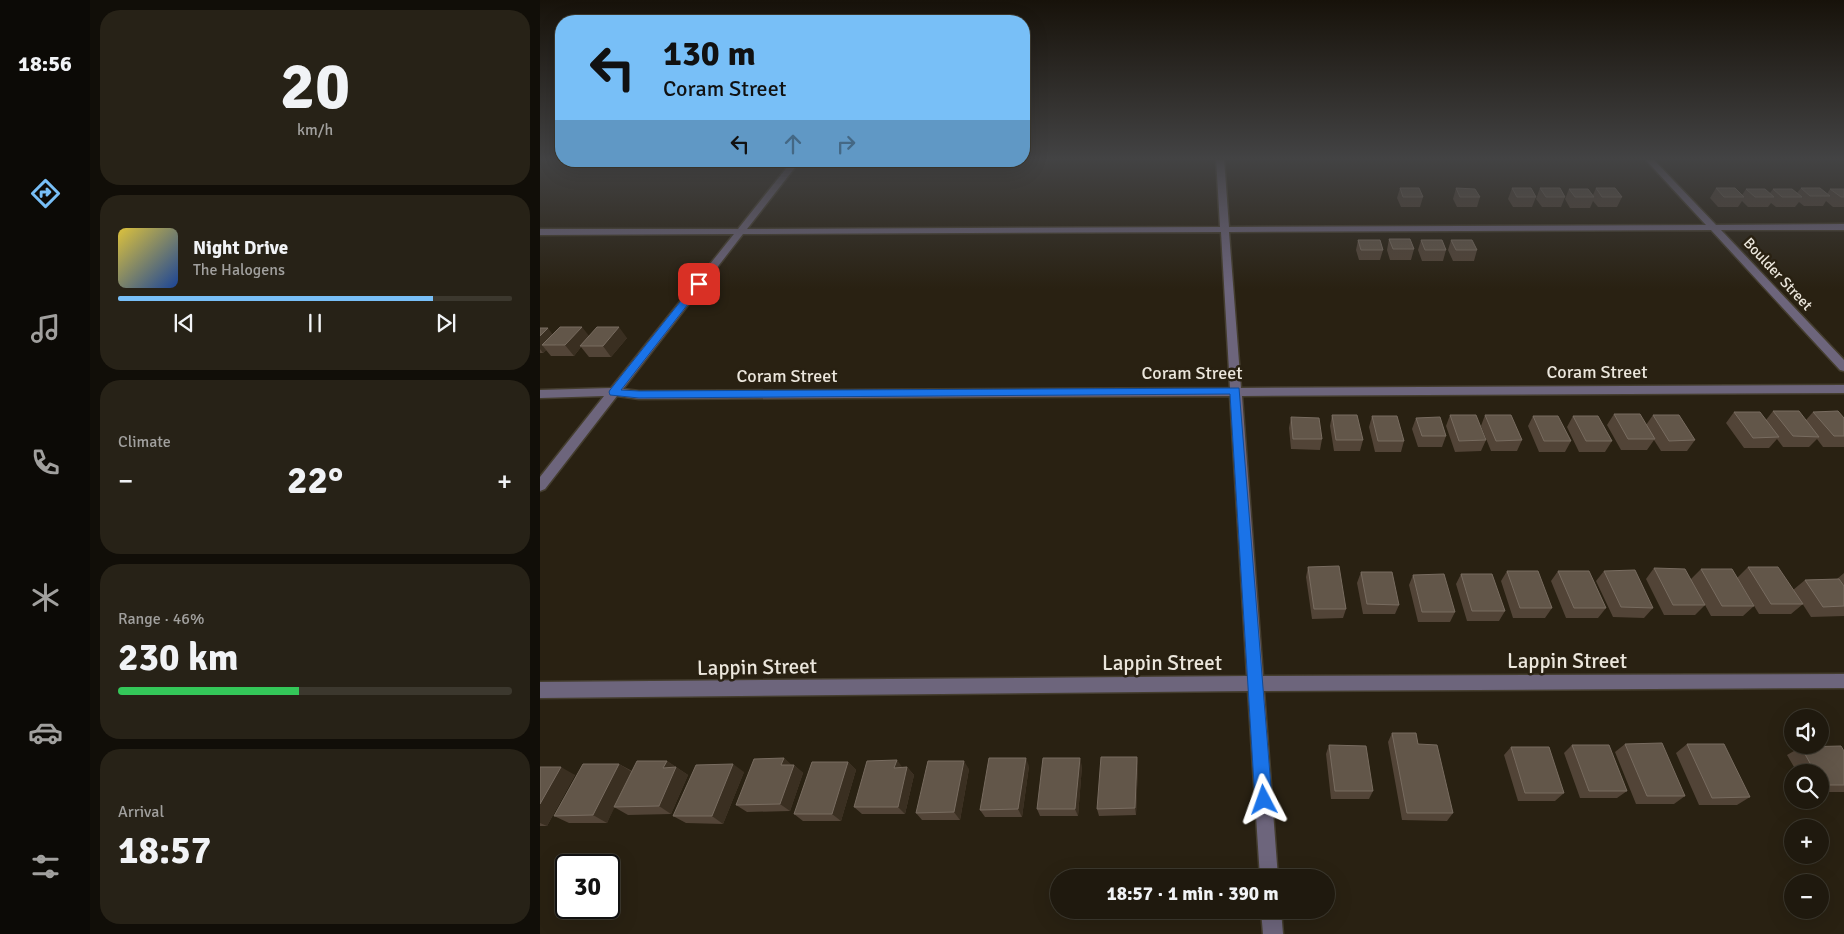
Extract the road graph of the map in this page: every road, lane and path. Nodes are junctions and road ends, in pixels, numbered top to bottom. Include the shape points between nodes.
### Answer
1 (764, 202) edge
2 (1222, 202) edge
3 (1689, 202) edge
4 (1713, 227) junction
5 (1844, 227) edge
6 (1224, 229) junction
7 (742, 230) junction
8 (540, 232) edge
9 (1844, 367) edge
10 (1844, 389) edge
11 (1235, 390) junction
12 (614, 392) junction
13 (540, 394) edge
14 (540, 486) edge
15 (1844, 681) edge
16 (1255, 683) junction
17 (540, 690) edge
18 (1268, 869) edge
19 (1272, 919) edge
20 (1273, 934) edge

1 - 7 street
2 - 6 street
3 - 4 street, Boulder Street
4 - 5 street
4 - 6 street
4 - 9 street, Boulder Street
6 - 7 street
6 - 11 street
7 - 8 street
7 - 12 street
10 - 11 street, Coram Street
11 - 12 street, Coram Street via 639,395
11 - 16 street
12 - 13 street, Coram Street
12 - 14 street
15 - 16 street, Lappin Street
16 - 17 street, Lappin Street
16 - 18 street
19 - 20 street

